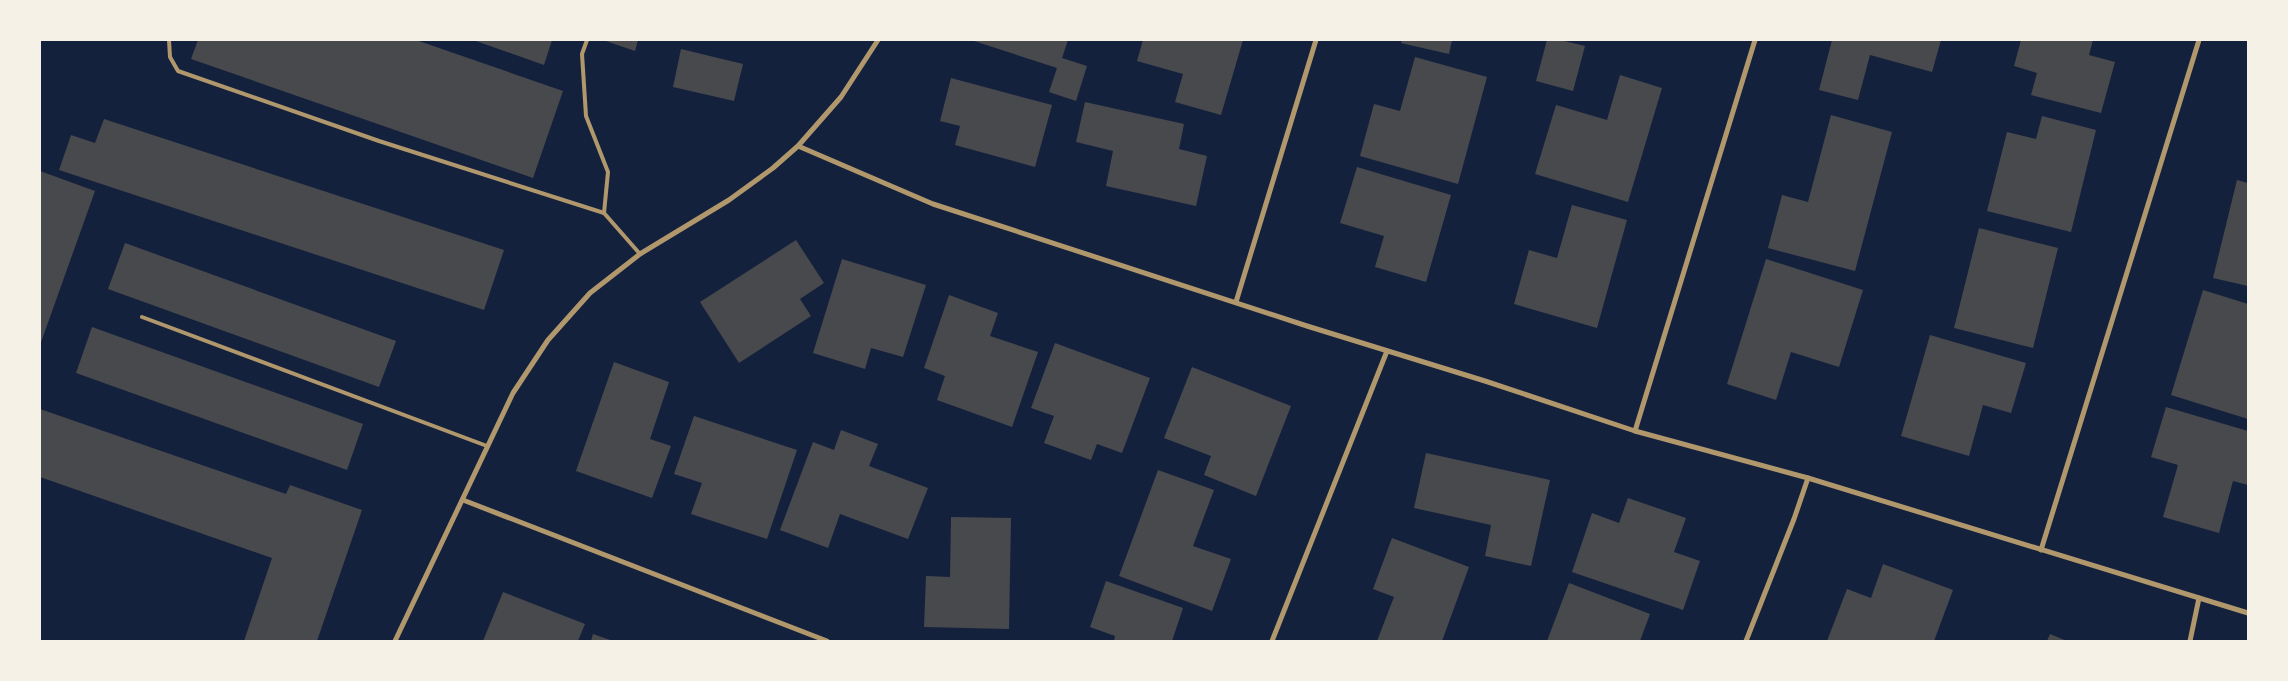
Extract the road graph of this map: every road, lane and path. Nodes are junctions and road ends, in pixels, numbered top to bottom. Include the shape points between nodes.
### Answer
1 (169, 40) edge
2 (587, 40) edge
3 (878, 40) edge
4 (1316, 40) edge
5 (1755, 40) edge
6 (2199, 40) edge
7 (798, 146) junction
8 (604, 213) junction
9 (640, 254) junction
10 (1236, 302) junction
11 (142, 317) dead end
12 (1387, 351) junction
13 (1635, 431) junction
14 (488, 446) junction
15 (1808, 478) junction
16 (463, 500) junction
17 (2041, 550) junction
18 (2199, 598) junction
19 (2248, 613) edge
20 (395, 641) edge
21 (827, 641) edge
22 (1272, 641) edge
23 (1746, 641) edge
24 (2190, 641) edge

1 - 8 lane via 170,57 178,71 379,141
2 - 8 lane via 582,54 586,116 608,172
3 - 7 street via 842,96
4 - 10 street
5 - 13 street
6 - 17 street
7 - 9 street via 729,200
7 - 10 street via 934,204
8 - 9 lane
9 - 14 street via 590,294 548,340 513,393
10 - 12 street
11 - 14 lane
12 - 13 street
12 - 22 street
13 - 15 street
14 - 16 street
15 - 17 street
15 - 23 street
16 - 20 street
16 - 21 street
17 - 18 street
18 - 19 street
18 - 24 street

